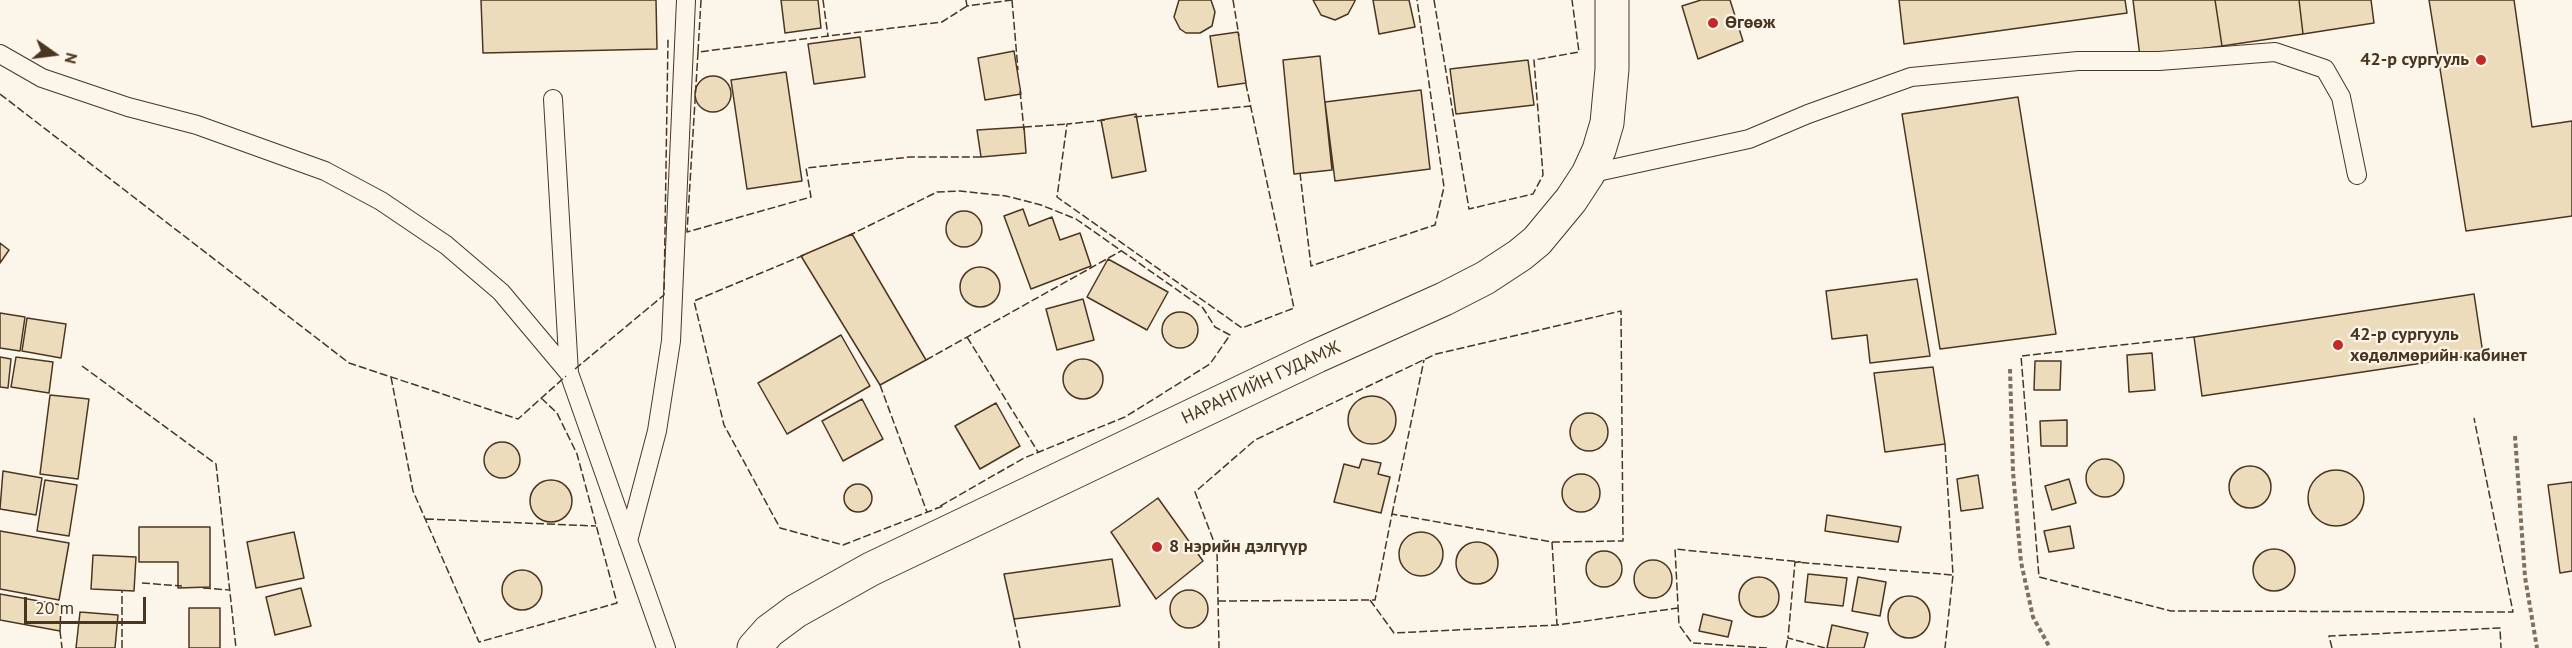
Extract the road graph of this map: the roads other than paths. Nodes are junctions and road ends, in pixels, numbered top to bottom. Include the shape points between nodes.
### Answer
1 (686, 0) edge
2 (1612, 0) edge
3 (0, 54) edge
4 (553, 99) dead end
5 (1588, 174) junction
6 (2357, 175) dead end
7 (569, 374) junction
8 (628, 541) junction
9 (666, 648) edge
10 (754, 648) edge

1 - 8 lane via 671,341 657,431
2 - 5 main road, НАРАНГИЙН ГУДАМЖ via 1614,44 1607,123
3 - 7 lane via 42,78 197,125 325,171 381,201 446,245 501,292
4 - 7 lane
5 - 6 lane via 1749,139 1911,77 2078,61 2159,61 2275,52 2325,69 2341,97
5 - 10 main road, НАРАНГИЙН ГУДАМЖ via 1537,241 1485,278 871,569 796,611
7 - 8 lane
8 - 9 lane

